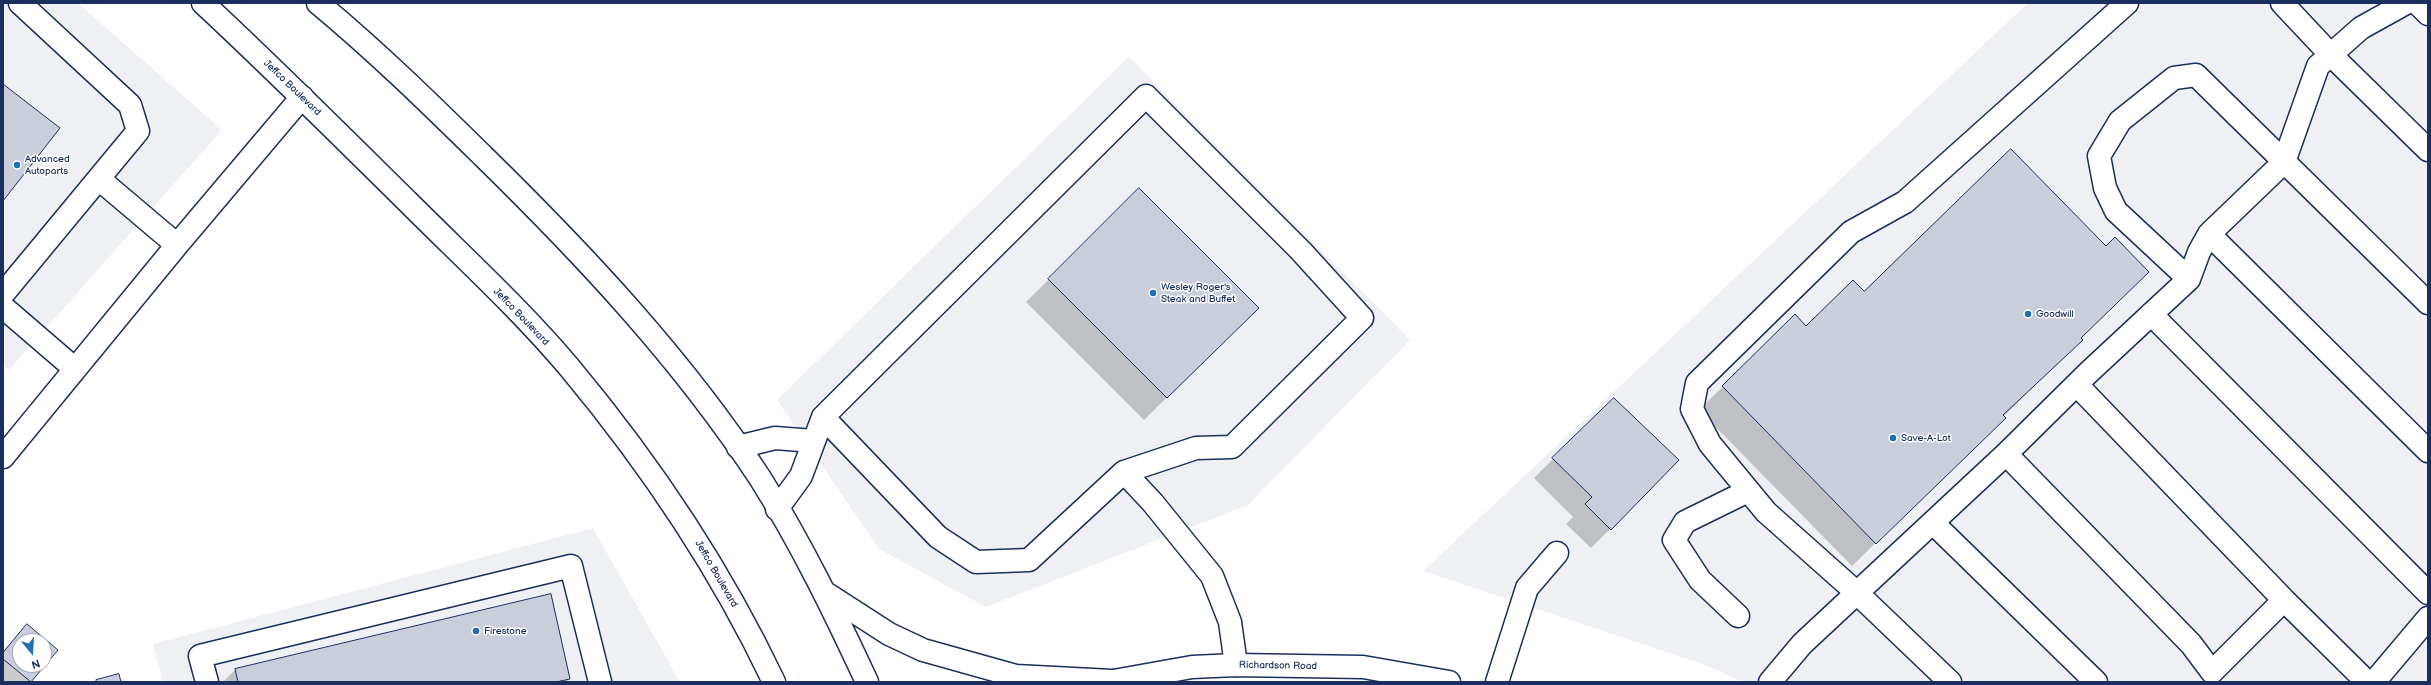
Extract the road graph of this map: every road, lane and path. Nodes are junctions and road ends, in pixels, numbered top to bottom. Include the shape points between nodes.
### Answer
1 (20, 3) edge
2 (203, 3) edge
3 (318, 3) edge
4 (2127, 3) edge
5 (2282, 3) edge
6 (2406, 3) edge
7 (2417, 3) edge
8 (2428, 14) edge
9 (2330, 54) junction
10 (302, 97) junction
11 (2428, 150) edge
12 (2284, 162) junction
13 (99, 179) junction
14 (2209, 234) junction
15 (177, 245) junction
16 (2188, 280) junction
17 (3, 294) edge
18 (2428, 303) edge
19 (3, 307) edge
20 (2151, 314) junction
21 (75, 369) junction
22 (2077, 386) junction
23 (823, 417) junction
24 (814, 440) junction
25 (738, 447) junction
26 (5, 450) edge
27 (2428, 451) edge
28 (2006, 454) junction
29 (1124, 472) junction
30 (1748, 491) junction
31 (777, 509) junction
32 (1933, 523) junction
33 (1557, 553) dead end
34 (826, 593) junction
35 (1856, 593) junction
36 (2428, 593) edge
37 (2284, 600) junction
38 (1738, 616) dead end
39 (2428, 618) edge
40 (1236, 665) junction
41 (2212, 679) edge
42 (207, 682) edge
43 (600, 682) edge
44 (774, 682) edge
45 (867, 682) edge
46 (1110, 682) edge
47 (1449, 682) edge
48 (1497, 682) edge
49 (1770, 682) edge
50 (1950, 682) edge
51 (2096, 682) edge
52 (2367, 682) edge
53 (2374, 682) edge

1 - 13 main road via 130,105 138,131
2 - 10 main road, Jeffco Boulevard
3 - 25 main road via 420,94 609,284 697,390
4 - 30 main road via 1905,202 1851,232 1696,382 1692,409 1710,444
5 - 9 main road
6 - 9 main road via 2361,28
7 - 8 main road
9 - 11 main road
9 - 12 main road via 2318,66
10 - 15 main road
10 - 44 main road, Jeffco Boulevard via 486,280 567,366 642,460 699,543
12 - 14 main road
12 - 16 main road via 2196,75 2174,78 2120,121 2099,156 2105,188 2116,211
12 - 18 main road
13 - 15 main road
13 - 17 main road
14 - 16 main road
14 - 27 main road
15 - 21 main road
16 - 20 main road
19 - 21 main road
20 - 22 main road
20 - 36 main road
21 - 26 main road
22 - 28 main road
22 - 37 main road
23 - 24 main road
23 - 29 main road via 938,537 976,562 1029,560
23 - 29 main road via 1146,96 1301,252 1362,318 1232,447 1196,448
24 - 25 main road via 775,438
24 - 31 main road via 801,476
25 - 31 main road
28 - 32 main road
28 - 41 main road via 2191,644
29 - 40 main road via 1153,503 1212,576 1230,622
30 - 35 main road via 1766,512
30 - 38 main road via 1685,522 1674,540 1700,580
31 - 34 main road
32 - 35 main road
32 - 51 main road
33 - 48 main road via 1527,588
34 - 45 main road
34 - 46 main road, Richardson Road via 889,634 924,650 1016,676
35 - 49 main road via 1802,644
35 - 50 main road
37 - 41 main road
37 - 52 main road
39 - 53 main road
40 - 46 main road, Richardson Road via 1192,667
40 - 47 main road, Richardson Road via 1363,667
42 - 43 main road via 200,656 571,566

